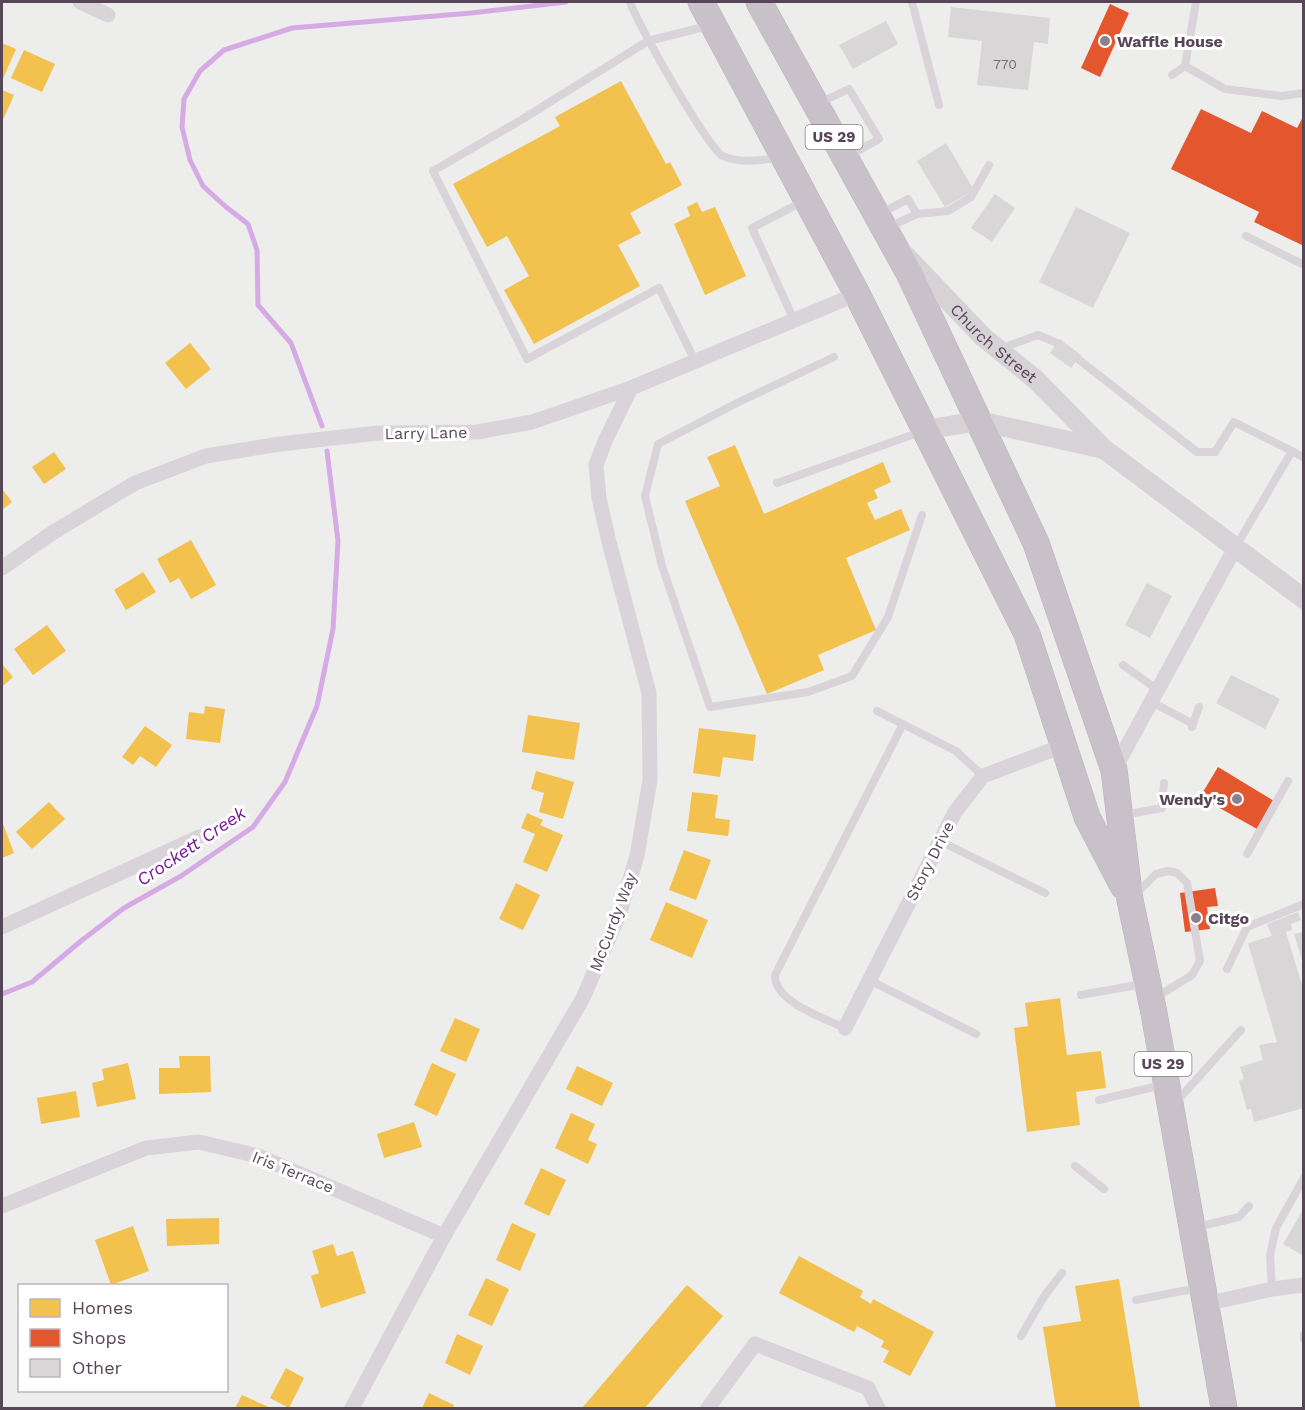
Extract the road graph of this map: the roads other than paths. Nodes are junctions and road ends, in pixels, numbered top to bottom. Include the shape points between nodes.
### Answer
1 (80, 2) edge
2 (701, 2) edge
3 (759, 2) edge
4 (912, 2) edge
5 (1196, 2) edge
6 (631, 4) edge
7 (108, 15) dead end
8 (713, 24) junction
9 (648, 41) junction
10 (1185, 66) junction
11 (1172, 75) dead end
12 (1304, 93) edge
13 (816, 105) junction
14 (939, 105) dead end
15 (786, 158) junction
16 (846, 158) junction
17 (989, 165) dead end
18 (808, 199) junction
19 (917, 214) junction
20 (883, 227) junction
21 (1246, 236) dead end
22 (1304, 265) edge
23 (857, 294) junction
24 (795, 320) junction
25 (1057, 344) dead end
26 (998, 349) junction
27 (834, 357) dead end
28 (1078, 359) dead end
29 (695, 361) junction
30 (631, 388) junction
31 (979, 421) junction
32 (924, 430) junction
33 (1104, 449) junction
34 (1292, 451) junction
35 (1304, 458) edge
36 (777, 483) dead end
37 (922, 515) dead end
38 (1235, 548) junction
39 (2, 568) edge
40 (1304, 599) edge
41 (1123, 665) dead end
42 (1156, 696) junction
43 (1199, 707) dead end
44 (878, 711) dead end
45 (903, 724) junction
46 (1065, 745) junction
47 (1114, 770) junction
48 (982, 776) junction
49 (1288, 781) dead end
50 (1164, 783) dead end
51 (1120, 816) junction
52 (199, 837) dead end
53 (940, 841) junction
54 (1247, 855) dead end
55 (1046, 893) dead end
56 (1130, 900) junction
57 (1304, 904) edge
58 (2, 927) edge
59 (1227, 969) dead end
60 (869, 980) junction
61 (1150, 992) junction
62 (1081, 995) dead end
63 (845, 1028) joint
64 (1241, 1030) dead end
65 (976, 1034) dead end
66 (1169, 1096) junction
67 (1099, 1100) dead end
68 (1075, 1166) dead end
69 (1304, 1178) edge
70 (1104, 1189) dead end
71 (2, 1206) edge
72 (1249, 1206) dead end
73 (1192, 1228) junction
74 (444, 1236) junction
75 (1062, 1273) dead end
76 (1304, 1285) edge
77 (1272, 1289) junction
78 (1204, 1295) junction
79 (1136, 1300) dead end
80 (1021, 1335) dead end
81 (352, 1408) edge
82 (708, 1408) edge
83 (878, 1408) edge
84 (1224, 1408) edge

1 - 7 street
2 - 8 highway, US 29
3 - 13 highway, US 29
4 - 14 lane
5 - 10 lane
6 - 9 lane
8 - 9 lane
8 - 15 highway, US 29
9 - 15 lane via 721,156 743,162
9 - 29 lane via 433,171 527,359 659,288
10 - 11 lane
10 - 12 lane via 1226,88 1282,96
13 - 16 highway, US 29
13 - 16 lane via 849,89 879,139
15 - 18 highway, US 29
16 - 20 highway, US 29
17 - 19 lane via 971,198 948,211
18 - 23 highway, US 29
18 - 24 lane via 752,228
19 - 20 lane
19 - 20 lane via 908,199
20 - 26 main road, Church Street via 958,312
20 - 31 highway, US 29
21 - 22 lane
23 - 24 street, Larry Lane
23 - 32 highway, US 29
24 - 29 street, Larry Lane
25 - 26 lane via 1038,335
26 - 33 main road, Church Street via 1035,379
27 - 37 lane via 658,444 645,496 662,566 711,707 808,692 852,676 888,617
28 - 34 lane via 1197,452 1215,452 1234,422
29 - 30 street, Larry Lane
30 - 39 street, Larry Lane via 532,422 477,432 378,433 206,456 135,483
30 - 74 street, McCurdy Way via 596,465 609,542 649,693 650,780 638,856 620,912 583,998
31 - 32 main road, Church Street
31 - 33 main road, Church Street
31 - 47 highway, US 29 via 1036,543
32 - 36 lane
32 - 46 highway, US 29 via 1027,634
33 - 38 main road, Church Street
34 - 35 lane
34 - 38 lane
38 - 40 main road, Church Street
38 - 42 street
41 - 42 lane
42 - 43 lane via 1192,726
42 - 47 street
44 - 45 lane
45 - 48 lane via 956,752
45 - 63 lane via 775,975 778,990 789,1000
46 - 48 street
46 - 56 highway, US 29 via 1087,816
47 - 51 highway, US 29
48 - 53 street, Story Drive via 955,812
49 - 54 lane
50 - 51 lane via 1162,808
51 - 56 highway, US 29
52 - 58 street
53 - 55 lane
53 - 60 street, Story Drive
56 - 61 highway, US 29
56 - 61 lane via 1156,874 1177,873 1187,883 1200,961 1192,975
57 - 59 lane via 1247,927
60 - 63 street, Story Drive
60 - 65 lane
61 - 62 lane
61 - 66 highway, US 29
64 - 66 lane
66 - 67 lane
66 - 73 highway, US 29
68 - 70 lane
69 - 77 lane via 1276,1228 1270,1255
71 - 74 street, Iris Terrace via 146,1148 199,1142 258,1156
72 - 73 lane via 1239,1218
73 - 78 highway, US 29
74 - 81 street, McCurdy Way
75 - 80 lane
76 - 77 street
77 - 78 street
78 - 79 lane
78 - 84 highway, US 29
82 - 83 street via 755,1344 868,1388

